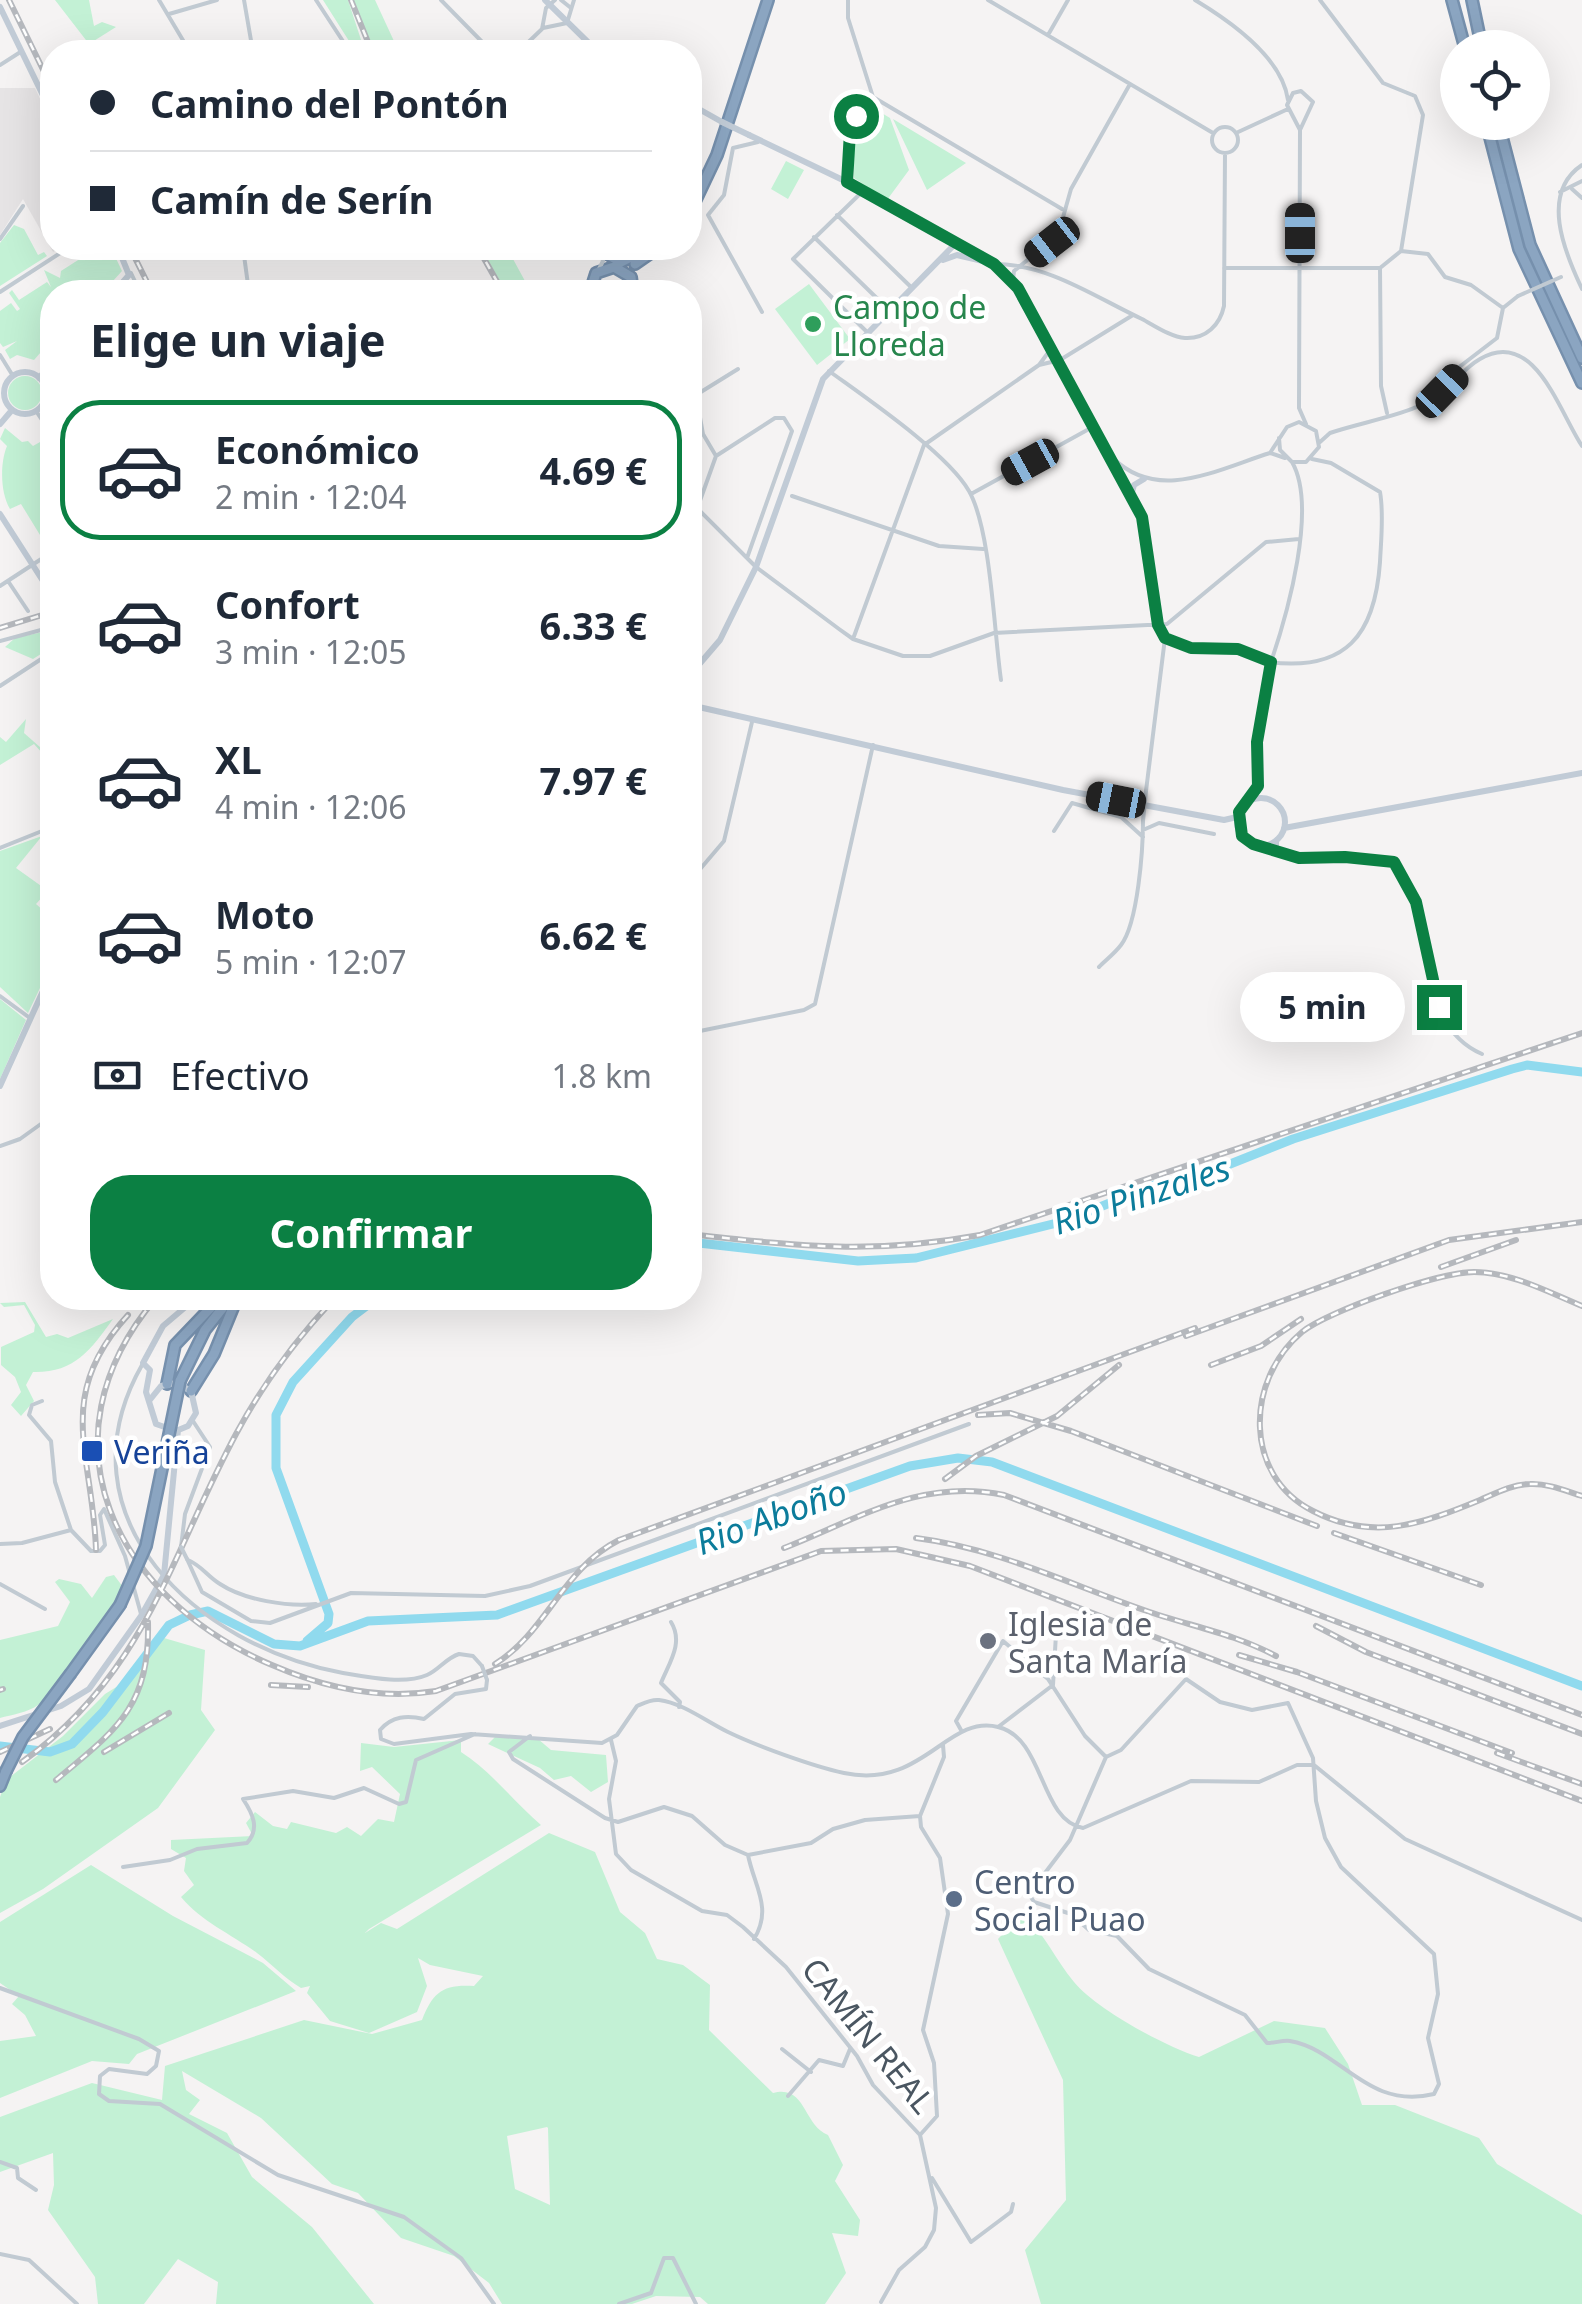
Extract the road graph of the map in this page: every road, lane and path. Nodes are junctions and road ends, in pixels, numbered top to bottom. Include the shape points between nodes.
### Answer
1 (160, 0) edge
2 (217, 0) edge
3 (244, 0) edge
4 (316, 0) edge
5 (441, 0) edge
6 (574, 0) edge
7 (768, 0) edge
8 (848, 0) edge
9 (988, 0) edge
10 (1068, 0) edge
11 (1196, 0) edge
12 (1320, 0) edge
13 (1455, 0) edge
14 (1472, 0) edge
15 (557, 1) edge
16 (0, 6) edge
17 (571, 8) junction
18 (169, 14) junction
19 (546, 16) junction
20 (567, 23) junction
21 (555, 26) junction
22 (542, 28) junction
23 (1462, 30) edge
24 (1478, 30) edge
25 (1048, 35) junction
26 (183, 40) edge
27 (251, 40) edge
28 (342, 40) edge
29 (479, 40) edge
30 (530, 40) edge
31 (585, 40) edge
32 (22, 51) junction
33 (0, 65) edge
34 (1281, 79) junction
35 (1130, 84) junction
36 (40, 89) edge
37 (1300, 91) junction
38 (873, 97) junction
39 (1288, 100) junction
40 (702, 111) edge
41 (1290, 111) junction
42 (1307, 115) junction
43 (1300, 130) junction
44 (1213, 133) junction
45 (1236, 133) junction
46 (1488, 140) edge
47 (1503, 140) edge
48 (762, 142) junction
49 (1224, 153) junction
50 (1582, 165) edge
51 (1582, 180) edge
52 (847, 182) junction
53 (702, 187) edge
54 (1572, 189) junction
55 (862, 191) junction
56 (1560, 192) junction
57 (1582, 198) edge
58 (23, 206) dead end
59 (1064, 210) junction
60 (836, 214) junction
61 (934, 232) junction
62 (813, 236) junction
63 (0, 239) edge
64 (955, 244) junction
65 (1401, 251) junction
66 (49, 260) edge
67 (124, 260) edge
68 (603, 260) edge
69 (611, 260) edge
70 (634, 260) edge
71 (941, 260) junction
72 (991, 263) junction
73 (1022, 264) junction
74 (1300, 267) junction
75 (619, 268) junction
76 (1224, 268) junction
77 (1380, 268) junction
78 (129, 269) junction
79 (1574, 272) junction
80 (596, 273) junction
81 (122, 280) edge
82 (134, 280) edge
83 (594, 280) edge
84 (627, 280) edge
85 (1013, 280) junction
86 (912, 288) junction
87 (1582, 288) edge
88 (0, 292) edge
89 (1503, 308) junction
90 (889, 310) junction
91 (762, 312) dead end
92 (1133, 315) junction
93 (867, 332) junction
94 (1051, 350) junction
95 (0, 355) edge
96 (1582, 358) edge
97 (1057, 361) junction
98 (1039, 365) junction
99 (738, 369) dead end
100 (829, 371) junction
101 (13, 376) junction
102 (1457, 376) junction
103 (39, 378) edge
104 (1582, 383) edge
105 (702, 391) edge
106 (40, 405) edge
107 (6, 407) edge
108 (1300, 408) junction
109 (36, 411) junction
110 (1387, 414) junction
111 (40, 417) edge
112 (0, 424) edge
113 (1306, 424) junction
114 (1287, 427) junction
115 (702, 428) edge
116 (1089, 430) dead end
117 (1316, 431) junction
118 (1330, 433) junction
119 (1279, 438) junction
120 (924, 445) junction
121 (1320, 445) junction
122 (1582, 446) edge
123 (1106, 451) junction
124 (1270, 453) junction
125 (716, 456) junction
126 (1285, 458) junction
127 (1310, 460) junction
128 (1292, 462) junction
129 (1331, 463) junction
130 (1298, 478) junction
131 (1144, 479) junction
132 (702, 494) edge
133 (971, 494) junction
134 (792, 496) dead end
135 (1131, 496) junction
136 (702, 513) edge
137 (0, 514) edge
138 (892, 532) junction
139 (1299, 539) junction
140 (983, 549) junction
141 (747, 558) junction
142 (40, 560) edge
143 (33, 565) junction
144 (756, 567) junction
145 (40, 576) edge
146 (8, 581) junction
147 (0, 586) edge
148 (28, 611) dead end
149 (1158, 625) junction
150 (40, 630) edge
151 (994, 633) junction
152 (1165, 638) junction
153 (853, 639) junction
154 (0, 640) edge
155 (40, 660) edge
156 (702, 661) edge
157 (1271, 662) junction
158 (1001, 680) dead end
159 (1, 685) edge
160 (702, 706) edge
161 (753, 718) junction
162 (873, 745) junction
163 (1582, 773) edge
164 (1258, 786) junction
165 (1264, 798) junction
166 (1252, 799) junction
167 (1284, 815) junction
168 (1238, 818) junction
169 (1224, 820) junction
170 (1302, 823) junction
171 (1284, 828) junction
172 (1238, 830) junction
173 (1054, 831) dead end
174 (40, 832) edge
175 (1143, 833) junction
176 (1214, 834) dead end
177 (1277, 839) junction
178 (1266, 845) junction
179 (0, 848) edge
180 (1277, 850) junction
181 (702, 868) edge
182 (1099, 968) dead end
183 (0, 996) edge
184 (40, 997) edge
185 (30, 1018) junction
186 (702, 1031) edge
187 (1482, 1054) dead end
188 (0, 1086) edge
189 (40, 1125) edge
190 (0, 1146) edge
191 (182, 1310) edge
192 (209, 1310) edge
193 (223, 1310) edge
194 (230, 1310) edge
195 (143, 1362) junction
196 (167, 1384) junction
197 (146, 1387) junction
198 (155, 1391) junction
199 (191, 1391) junction
200 (42, 1401) dead end
201 (150, 1401) junction
202 (969, 1424) dead end
203 (192, 1425) junction
204 (164, 1430) junction
205 (178, 1430) junction
206 (174, 1444) junction
207 (71, 1530) junction
208 (0, 1544) edge
209 (187, 1560) junction
210 (164, 1575) junction
211 (0, 1584) edge
212 (320, 1603) junction
213 (46, 1610) dead end
214 (142, 1616) junction
215 (671, 1622) dead end
216 (1082, 1624) dead end
217 (1053, 1685) junction
218 (679, 1707) junction
219 (0, 1726) edge
220 (998, 1726) junction
221 (961, 1730) junction
222 (474, 1734) junction
223 (530, 1736) junction
224 (611, 1740) junction
225 (943, 1745) junction
226 (1106, 1757) junction
227 (1314, 1765) junction
228 (0, 1786) edge
229 (920, 1816) junction
230 (614, 1822) junction
231 (1076, 1826) junction
232 (748, 1854) junction
233 (123, 1867) dead end
234 (1582, 1920) edge
235 (754, 1938) junction
236 (0, 1988) edge
237 (851, 2048) junction
238 (782, 2049) dead end
239 (811, 2072) junction
240 (788, 2096) dead end
241 (920, 2134) junction
242 (0, 2162) edge
243 (932, 2178) junction
244 (36, 2190) dead end
245 (1013, 2204) dead end
246 (0, 2254) edge
247 (881, 2302) edge
248 (76, 2304) edge
249 (494, 2304) edge
250 (618, 2304) edge
251 (696, 2304) edge

1 - 18 street
2 - 18 street
3 - 27 street
4 - 28 street
5 - 29 street
6 - 17 street
7 - 53 highway
8 - 38 street
9 - 25 street
10 - 25 street
11 - 34 street via 1238,30
12 - 65 street via 1382,84 1415,96 1423,116
13 - 23 highway
14 - 24 highway
15 - 17 street
15 - 19 street
15 - 20 street
16 - 32 street
17 - 20 street
18 - 26 street
19 - 21 street
19 - 22 street
20 - 21 street
20 - 31 street
21 - 22 street
22 - 30 street
25 - 35 street
32 - 33 street
32 - 36 street
34 - 37 street
34 - 39 street
35 - 44 street
35 - 59 street
37 - 39 street
37 - 42 street via 1313,102
38 - 52 street via 852,126
38 - 59 street
39 - 41 street
40 - 48 street, bridge
41 - 42 street
41 - 43 street
41 - 45 street
42 - 43 street
43 - 74 street
44 - 45 street via 1225,127
44 - 49 street via 1212,144
45 - 49 street via 1235,148
46 - 104 highway via 1538,295
47 - 96 highway via 1530,244
48 - 52 street
48 - 91 street via 733,148 724,196 708,216
49 - 76 street
50 - 56 street
51 - 54 street
52 - 55 street
54 - 56 street
54 - 57 street
55 - 60 street
55 - 61 street
56 - 79 street via 1558,214
58 - 63 street
59 - 73 street via 1058,235
60 - 62 street
60 - 86 street
61 - 64 street
61 - 71 street via 942,242
62 - 90 street
62 - 93 street via 794,261
64 - 71 street
64 - 72 street
65 - 77 street
65 - 89 street via 1428,254 1445,277
66 - 88 street
67 - 78 street
68 - 80 street
69 - 75 street
70 - 75 highway
71 - 72 street via 958,255
71 - 86 street
72 - 73 street
72 - 85 street
73 - 85 street
73 - 92 street
74 - 76 street
74 - 77 street
74 - 108 street
75 - 80 highway
75 - 84 highway
76 - 92 street via 1223,313 1207,334 1180,338
77 - 110 street
78 - 81 street
78 - 82 street
79 - 87 street
79 - 89 street, bridge
80 - 83 highway
85 - 94 street
86 - 90 street
89 - 102 street via 1497,338 1464,360
90 - 93 street
92 - 97 street
93 - 100 street
94 - 97 street
94 - 98 street
95 - 101 street
97 - 98 street
97 - 123 street
98 - 120 street
99 - 105 street
100 - 120 street
100 - 144 street
101 - 103 street
101 - 107 street
102 - 110 street via 1426,402
102 - 122 street via 1492,352 1521,354
106 - 109 street
107 - 109 street
107 - 112 street
108 - 113 street
108 - 114 street
109 - 111 street
110 - 118 street
113 - 114 street
113 - 117 street
114 - 119 street
115 - 125 street
116 - 133 street
117 - 118 street
117 - 121 street
118 - 121 street
119 - 124 street
119 - 126 street
120 - 133 street
120 - 138 street
121 - 127 street
121 - 129 street
123 - 131 street
123 - 135 street
124 - 126 street
124 - 131 street via 1176,482
125 - 132 street
125 - 141 street via 776,418 784,418 792,431
126 - 128 street
127 - 128 street
127 - 129 street
127 - 130 street
128 - 130 street
129 - 157 street via 1380,492 1372,615 1356,641 1334,656
130 - 139 street
131 - 135 street
133 - 140 street
134 - 138 street
135 - 149 street via 1147,532
136 - 141 street
137 - 143 street
138 - 140 street via 954,550
138 - 153 street
139 - 149 street via 1266,542 1182,616
139 - 157 street via 1294,586
140 - 151 street
141 - 144 street
142 - 143 street
143 - 145 street
143 - 146 street
144 - 153 street
144 - 156 street via 720,640
146 - 147 street
146 - 148 street
149 - 151 street
149 - 152 street
150 - 154 street
151 - 153 street via 930,656 903,656
151 - 158 street
152 - 157 street via 1191,648 1238,649
152 - 175 street, bridge
155 - 159 street
157 - 164 street via 1257,742
160 - 161 street
161 - 162 street
161 - 181 street via 724,841
162 - 169 street
162 - 186 street via 812,1008
163 - 170 street
164 - 165 street
164 - 166 street
165 - 166 street
165 - 167 street
166 - 168 street
167 - 170 street
167 - 171 street
168 - 169 street
168 - 172 street
169 - 172 street
170 - 171 street
171 - 177 street
172 - 178 street via 1253,844
173 - 175 street via 1072,803 1122,817
174 - 179 street
175 - 176 street via 1159,823
175 - 182 street via 1125,939
177 - 178 street
177 - 180 street
178 - 180 street
180 - 187 street via 1299,858 1394,862 1416,902 1444,1021 1461,1043
183 - 185 street
184 - 185 street
185 - 188 street
189 - 190 street
191 - 195 street via 163,1326
192 - 196 highway via 175,1345
193 - 228 highway, bridge via 205,1330 180,1381 146,1546 120,1605 23,1737
194 - 199 highway
195 - 197 street via 150,1370
195 - 210 street via 120,1410 115,1476 133,1535
196 - 198 street
196 - 199 street
197 - 198 street
197 - 201 street
198 - 201 street
199 - 203 street via 197,1406
200 - 207 street via 32,1404 29,1415 51,1442
201 - 204 street via 151,1417
202 - 212 street via 530,1586 486,1596 371,1590
203 - 205 street
203 - 209 street, bridge via 210,1447 182,1524
204 - 205 street
204 - 206 street
205 - 206 street
206 - 210 street
207 - 208 street
207 - 214 street via 100,1552 104,1509
209 - 212 street via 220,1584 256,1596 295,1606
209 - 212 street via 202,1592 251,1621 270,1622
210 - 214 street
210 - 222 street, bridge via 205,1618 324,1670 427,1676 452,1656 472,1656 482,1666 486,1689 455,1694 424,1718 395,1718 380,1730 394,1744
211 - 213 street
214 - 219 street via 89,1689
215 - 218 street via 675,1654 661,1683
216 - 217 street via 1056,1634
217 - 220 street
217 - 221 street via 1003,1641 956,1720
217 - 226 street
218 - 224 street via 646,1702
218 - 225 street via 733,1735 846,1774 904,1771
220 - 221 street
220 - 231 street via 1029,1755 1064,1818
221 - 225 street
222 - 223 street
222 - 233 street via 416,1760 406,1802 364,1788 334,1798 294,1790 243,1799 255,1822 247,1843
223 - 224 street
223 - 230 street via 509,1752 513,1758
224 - 230 street, CAMÍN REAL
225 - 229 street
226 - 227 street via 1121,1750 1186,1680 1220,1702 1252,1710 1284,1700
226 - 231 street
227 - 231 street via 1297,1765 1260,1782 1190,1781 1094,1825
227 - 231 street via 1325,1838 1341,1868 1434,1954 1438,1994 1428,2049 1439,2084 1434,2094 1390,2093 1349,2076 1309,2047 1267,2043 1246,2014 1149,1970 1116,1936 1034,1902 1028,1894 1032,1884
227 - 234 street via 1405,1839
229 - 232 street via 882,1816 832,1828 811,1843
229 - 241 street via 940,1858 948,1914 923,2030 934,2063 938,2116
230 - 232 street via 664,1807 692,1816
230 - 235 street, CAMÍN REAL via 616,1854 631,1870 702,1911 727,1915
232 - 235 street via 764,1902
235 - 237 street, CAMÍN REAL
236 - 249 street via 159,2052 146,2074 109,2069 100,2076 100,2094 109,2101 160,2104 267,2170 404,2217 461,2258
237 - 239 street via 842,2066 819,2060
237 - 241 street, CAMÍN REAL via 873,2085
238 - 239 street
239 - 240 street
241 - 243 street, CAMÍN REAL
242 - 244 street via 17,2168 18,2178
243 - 245 street via 972,2242
243 - 247 street, CAMÍN REAL via 934,2230
246 - 248 street via 29,2260
250 - 251 street via 651,2293 664,2258 673,2258

